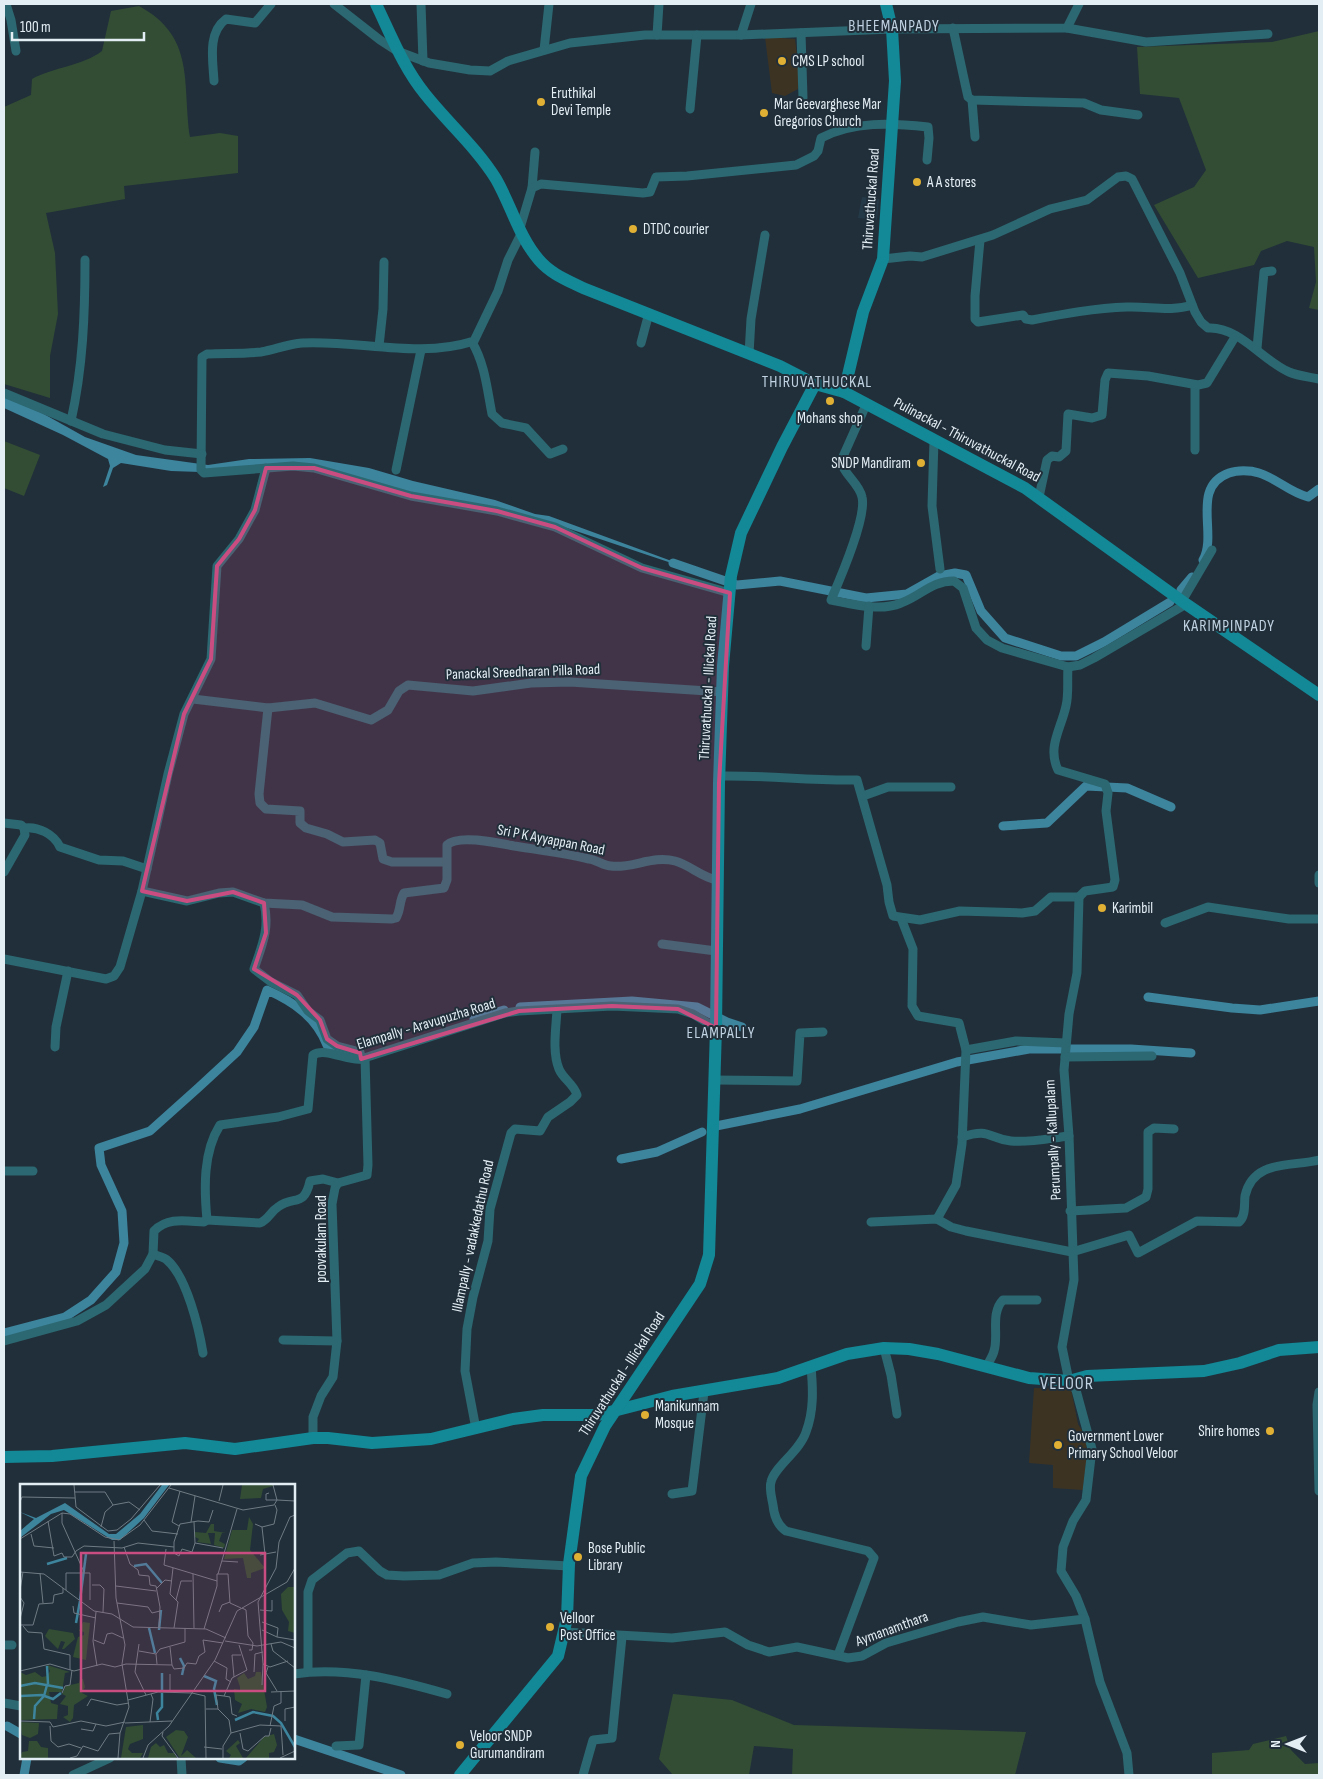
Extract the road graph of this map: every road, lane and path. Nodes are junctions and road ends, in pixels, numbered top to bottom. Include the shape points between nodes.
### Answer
1 (6, 4) edge
2 (271, 4) edge
3 (334, 4) edge
4 (376, 4) edge
5 (421, 4) edge
6 (549, 4) edge
7 (659, 4) edge
8 (751, 4) edge
9 (886, 4) edge
10 (1079, 4) edge
11 (953, 28) junction
12 (1067, 28) junction
13 (892, 29) junction
14 (801, 33) junction
15 (1268, 34) dead end
16 (657, 35) junction
17 (697, 35) junction
18 (741, 35) junction
19 (544, 50) junction
20 (16, 51) dead end
21 (397, 51) junction
22 (422, 61) junction
23 (214, 81) dead end
24 (803, 98) dead end
25 (972, 100) junction
26 (690, 109) dead end
27 (1138, 115) dead end
28 (892, 124) junction
29 (975, 137) dead end
30 (535, 152) dead end
31 (927, 160) dead end
32 (532, 188) junction
33 (521, 230) junction
34 (765, 235) dead end
35 (980, 240) junction
36 (883, 259) junction
37 (85, 260) dead end
38 (384, 262) dead end
39 (1272, 271) dead end
40 (1192, 305) junction
41 (649, 313) junction
42 (1235, 336) junction
43 (472, 342) junction
44 (641, 344) dead end
45 (380, 346) junction
46 (1257, 348) junction
47 (421, 350) junction
48 (749, 354) junction
49 (1319, 379) edge
50 (815, 384) junction
51 (1195, 385) junction
52 (844, 392) junction
53 (4, 393) edge
54 (866, 405) junction
55 (70, 420) junction
56 (934, 440) junction
57 (562, 449) dead end
58 (1194, 450) dead end
59 (201, 462) junction
60 (266, 468) junction
61 (396, 470) dead end
62 (1039, 497) junction
63 (1212, 550) dead end
64 (940, 569) dead end
65 (730, 591) junction
66 (1179, 599) junction
67 (869, 606) junction
68 (866, 646) dead end
69 (1068, 667) junction
70 (723, 692) junction
71 (1319, 694) edge
72 (193, 699) junction
73 (268, 708) junction
74 (719, 776) junction
75 (951, 787) dead end
76 (863, 796) junction
77 (4, 823) edge
78 (24, 828) junction
79 (446, 862) junction
80 (147, 869) junction
81 (4, 872) edge
82 (1319, 875) edge
83 (717, 880) junction
84 (1319, 883) edge
85 (142, 891) junction
86 (1079, 897) junction
87 (264, 903) junction
88 (902, 918) junction
89 (1319, 919) edge
90 (1165, 923) dead end
91 (662, 944) dead end
92 (716, 951) junction
93 (4, 959) edge
94 (68, 971) junction
95 (556, 1010) junction
96 (716, 1020) junction
97 (822, 1032) dead end
98 (1066, 1043) junction
99 (55, 1047) dead end
100 (1152, 1056) dead end
101 (362, 1057) junction
102 (965, 1057) junction
103 (1065, 1057) junction
104 (714, 1080) junction
105 (1174, 1129) dead end
106 (1069, 1136) junction
107 (962, 1137) junction
108 (1319, 1160) edge
109 (4, 1171) edge
110 (33, 1171) dead end
111 (338, 1183) junction
112 (1070, 1211) junction
113 (937, 1219) junction
114 (207, 1220) junction
115 (870, 1222) dead end
116 (1072, 1252) junction
117 (153, 1254) junction
118 (1037, 1300) dead end
119 (283, 1340) dead end
120 (4, 1341) edge
121 (337, 1341) junction
122 (1319, 1347) edge
123 (884, 1348) junction
124 (203, 1353) dead end
125 (987, 1366) junction
126 (811, 1367) junction
127 (1069, 1381) junction
128 (704, 1392) junction
129 (1319, 1392) edge
130 (616, 1410) junction
131 (897, 1414) dead end
132 (476, 1429) junction
133 (313, 1438) junction
134 (4, 1457) edge
135 (1319, 1491) edge
136 (672, 1494) dead end
137 (568, 1566) junction
138 (1085, 1619) junction
139 (564, 1632) junction
140 (622, 1637) junction
141 (838, 1655) junction
142 (308, 1671) junction
143 (295, 1674) edge
144 (366, 1675) junction
145 (447, 1694) dead end
146 (4, 1703) edge
147 (20, 1706) edge
148 (336, 1746) dead end
149 (108, 1759) edge
150 (181, 1759) edge
151 (73, 1775) edge
152 (182, 1775) edge
153 (460, 1775) edge
154 (582, 1775) edge
155 (1129, 1775) edge

1 - 20 street
2 - 23 street via 255,23 230,19 216,31
3 - 21 street
4 - 21 main road, Pulinackal - Thiruvathuckal Road
5 - 22 street
6 - 19 street
7 - 16 street
8 - 18 street
9 - 13 main road, Thiruvathuckal Road
10 - 12 street
11 - 12 street
11 - 13 street
11 - 25 street via 968,97
12 - 15 street via 1146,42
13 - 14 street
13 - 28 main road, Thiruvathuckal Road via 895,80
14 - 18 street
14 - 24 street
16 - 17 street
16 - 19 street via 570,43
17 - 18 street
17 - 26 street
19 - 22 street via 508,61 490,71
21 - 22 street
21 - 33 main road, Pulinackal - Thiruvathuckal Road via 425,94 486,165
25 - 27 street via 1084,103 1101,110
25 - 29 street
28 - 31 street via 928,127
28 - 32 street via 861,124 837,129 821,138 818,151 810,160 796,165 656,177 650,192 542,184
28 - 36 main road, Thiruvathuckal Road
30 - 32 street
32 - 33 street
33 - 41 main road, Pulinackal - Thiruvathuckal Road via 533,253 554,274
33 - 43 street via 498,291
34 - 48 street via 751,319
35 - 36 street via 922,257
35 - 40 street via 975,296 975,319 978,322 1023,315 1032,320 1100,308 1145,306 1178,310
35 - 40 street via 1050,209 1087,200 1126,176 1132,179 1180,273
36 - 52 main road, Thiruvathuckal Road via 863,312
37 - 55 street via 84,336 78,390
38 - 45 street
39 - 46 street via 1264,272
40 - 42 street via 1208,328 1218,328
41 - 44 street
41 - 48 main road, Pulinackal - Thiruvathuckal Road
42 - 46 street
42 - 51 street via 1206,383
43 - 47 street
43 - 57 street via 484,370 492,414 502,423 526,428 550,454
45 - 47 street
45 - 59 street via 300,343 260,352 207,354 202,357
46 - 49 street via 1289,372
47 - 61 street
48 - 50 main road, Pulinackal - Thiruvathuckal Road
50 - 52 main road, Pulinackal - Thiruvathuckal Road
50 - 65 main road, Thiruvathuckal - Illickal Road via 744,527 736,551
51 - 58 street
51 - 62 street via 1108,373 1102,415 1092,418 1068,414 1066,451 1047,460
52 - 54 main road, Pulinackal - Thiruvathuckal Road
53 - 55 street
54 - 56 main road, Pulinackal - Thiruvathuckal Road
54 - 67 street via 841,460 863,499 858,528 831,600
55 - 59 street via 136,444
56 - 62 main road, Pulinackal - Thiruvathuckal Road
56 - 64 street via 932,506
59 - 60 street via 204,473
60 - 65 street via 314,468 411,496 497,511 555,527 642,568
60 - 72 street via 255,510 239,539 217,566 212,659
62 - 66 main road, Pulinackal - Thiruvathuckal Road
63 - 66 street
65 - 70 main road, Thiruvathuckal - Illickal Road
66 - 69 street via 1094,658
66 - 71 main road, Pulinackal - Thiruvathuckal Road
67 - 68 street
67 - 69 street via 900,604 933,584 954,581 963,588 976,628 987,640 1016,654
69 - 86 street via 1066,705 1052,751 1058,770 1105,784 1115,880 1113,887 1085,891
70 - 73 street, Panackal Sreedharan Pilla Road via 570,682 531,683 473,691 408,685 399,691 388,710 373,719 315,702
70 - 74 main road, Thiruvathuckal - Illickal Road
72 - 73 street, Panackal Sreedharan Pilla Road
72 - 80 street via 184,714
73 - 79 street via 259,794 260,803 266,809 300,810 300,823 306,828 343,842 376,840 380,843 383,859 392,862
74 - 76 street via 857,780
74 - 83 main road, Thiruvathuckal - Illickal Road
75 - 76 street via 888,787
76 - 88 street via 887,885 888,902 893,916
77 - 78 street
78 - 80 street via 32,826 70,851
78 - 81 street via 25,835
79 - 83 street, Sri P K Ayyappan Road via 447,845 451,841 489,841 592,859 612,867 652,859 677,861 706,878
79 - 87 street, Sri P K Ayyappan Road via 446,885 438,890 404,893 400,910 392,919 332,916 302,905
80 - 85 street
82 - 84 street
83 - 92 main road, Thiruvathuckal - Illickal Road
85 - 87 street via 187,901 233,892
85 - 94 street via 120,967 114,976 106,979
86 - 88 street via 1051,898 1035,911 1022,913 960,911 920,920
86 - 98 street, Perumpally - Kallupalam via 1077,973
87 - 101 street via 268,918 266,933 254,969 297,995 308,1011 320,1020 327,1039
88 - 102 street via 913,949 912,1006 918,1016 959,1023
89 - 90 street via 1289,919 1208,907
91 - 92 street
92 - 96 main road, Thiruvathuckal - Illickal Road
93 - 94 street
94 - 99 street
95 - 96 street, Elampally - Aravupuzha Road via 612,1006 678,1008
95 - 101 street, Elampally - Aravupuzha Road via 505,1013
95 - 132 street, Illampally - vadakkedathu Road via 556,1059 559,1071 575,1088 577,1095 548,1117 540,1131 519,1129 511,1133 490,1209 488,1241 467,1330 465,1371
96 - 104 main road, Thiruvathuckal - Illickal Road
97 - 104 street via 800,1033 797,1081
98 - 102 street via 1016,1041
98 - 103 street, Perumpally - Kallupalam
100 - 103 street
101 - 111 street, poovakulam Road via 367,1175
101 - 114 street, Elampally - Aravupuzha Road via 353,1060 321,1052 313,1055 308,1109 278,1117 220,1125 210,1140 206,1171
102 - 107 street
103 - 106 street, Perumpally - Kallupalam
104 - 130 main road, Thiruvathuckal - Illickal Road via 709,1255 705,1272
105 - 112 street via 1154,1128 1148,1132 1146,1197 1126,1208
106 - 107 street via 1010,1141 988,1133
106 - 112 street, Perumpally - Kallupalam
107 - 113 street via 956,1185
108 - 116 street via 1280,1164 1262,1171 1246,1193 1244,1216 1240,1222 1197,1222 1138,1253 1129,1235
109 - 110 street
111 - 114 street via 323,1179 310,1181 307,1194 300,1200 279,1206 268,1220 260,1223
111 - 121 street, poovakulam Road via 332,1204
112 - 116 street, Perumpally - Kallupalam
113 - 115 street
113 - 116 street via 966,1231
114 - 117 street via 162,1223 154,1231
116 - 127 street, Perumpally - Kallupalam via 1074,1280 1062,1347
117 - 120 street via 145,1269 106,1305 77,1321
117 - 124 street via 167,1260 177,1273 193,1308
118 - 125 street via 1002,1300 994,1333 995,1351
119 - 121 street
121 - 133 street, poovakulam Road via 333,1377 313,1417
122 - 127 main road via 1280,1350 1204,1371 1088,1376
123 - 125 main road via 909,1349
123 - 126 main road via 846,1354
123 - 131 street
125 - 127 main road via 1030,1378
126 - 128 main road via 778,1378
126 - 141 street via 813,1394 806,1432 771,1483 773,1509 778,1526 786,1531 868,1551 874,1558
127 - 138 street, Perumpally - Kallupalam via 1076,1390 1092,1449 1086,1500 1063,1547 1061,1571
128 - 130 main road
128 - 136 street via 692,1490
129 - 135 street
130 - 132 main road via 598,1415 528,1417
130 - 137 main road, Thiruvathuckal - Illickal Road via 598,1438 581,1476
132 - 133 main road via 431,1439 372,1443
133 - 134 main road via 235,1449 185,1444
137 - 139 main road, Thiruvathuckal - Illickal Road
137 - 142 street via 473,1563 439,1576 404,1576 387,1575 359,1551 347,1553 312,1580 308,1592
138 - 141 street, Aymanamthara via 1031,1625 984,1618 958,1622 894,1641 862,1656 848,1658
138 - 155 street, Perumpally - Kallupalam via 1100,1682 1127,1753
139 - 140 street, Aymanamthara
139 - 153 main road, Thiruvathuckal - Illickal Road via 553,1664
140 - 141 street, Aymanamthara via 681,1638 725,1632 769,1652 797,1647
140 - 154 street via 612,1738 593,1740
142 - 143 street
142 - 144 street
144 - 145 street
144 - 148 street via 358,1745
146 - 147 street
149 - 151 street
150 - 152 street

